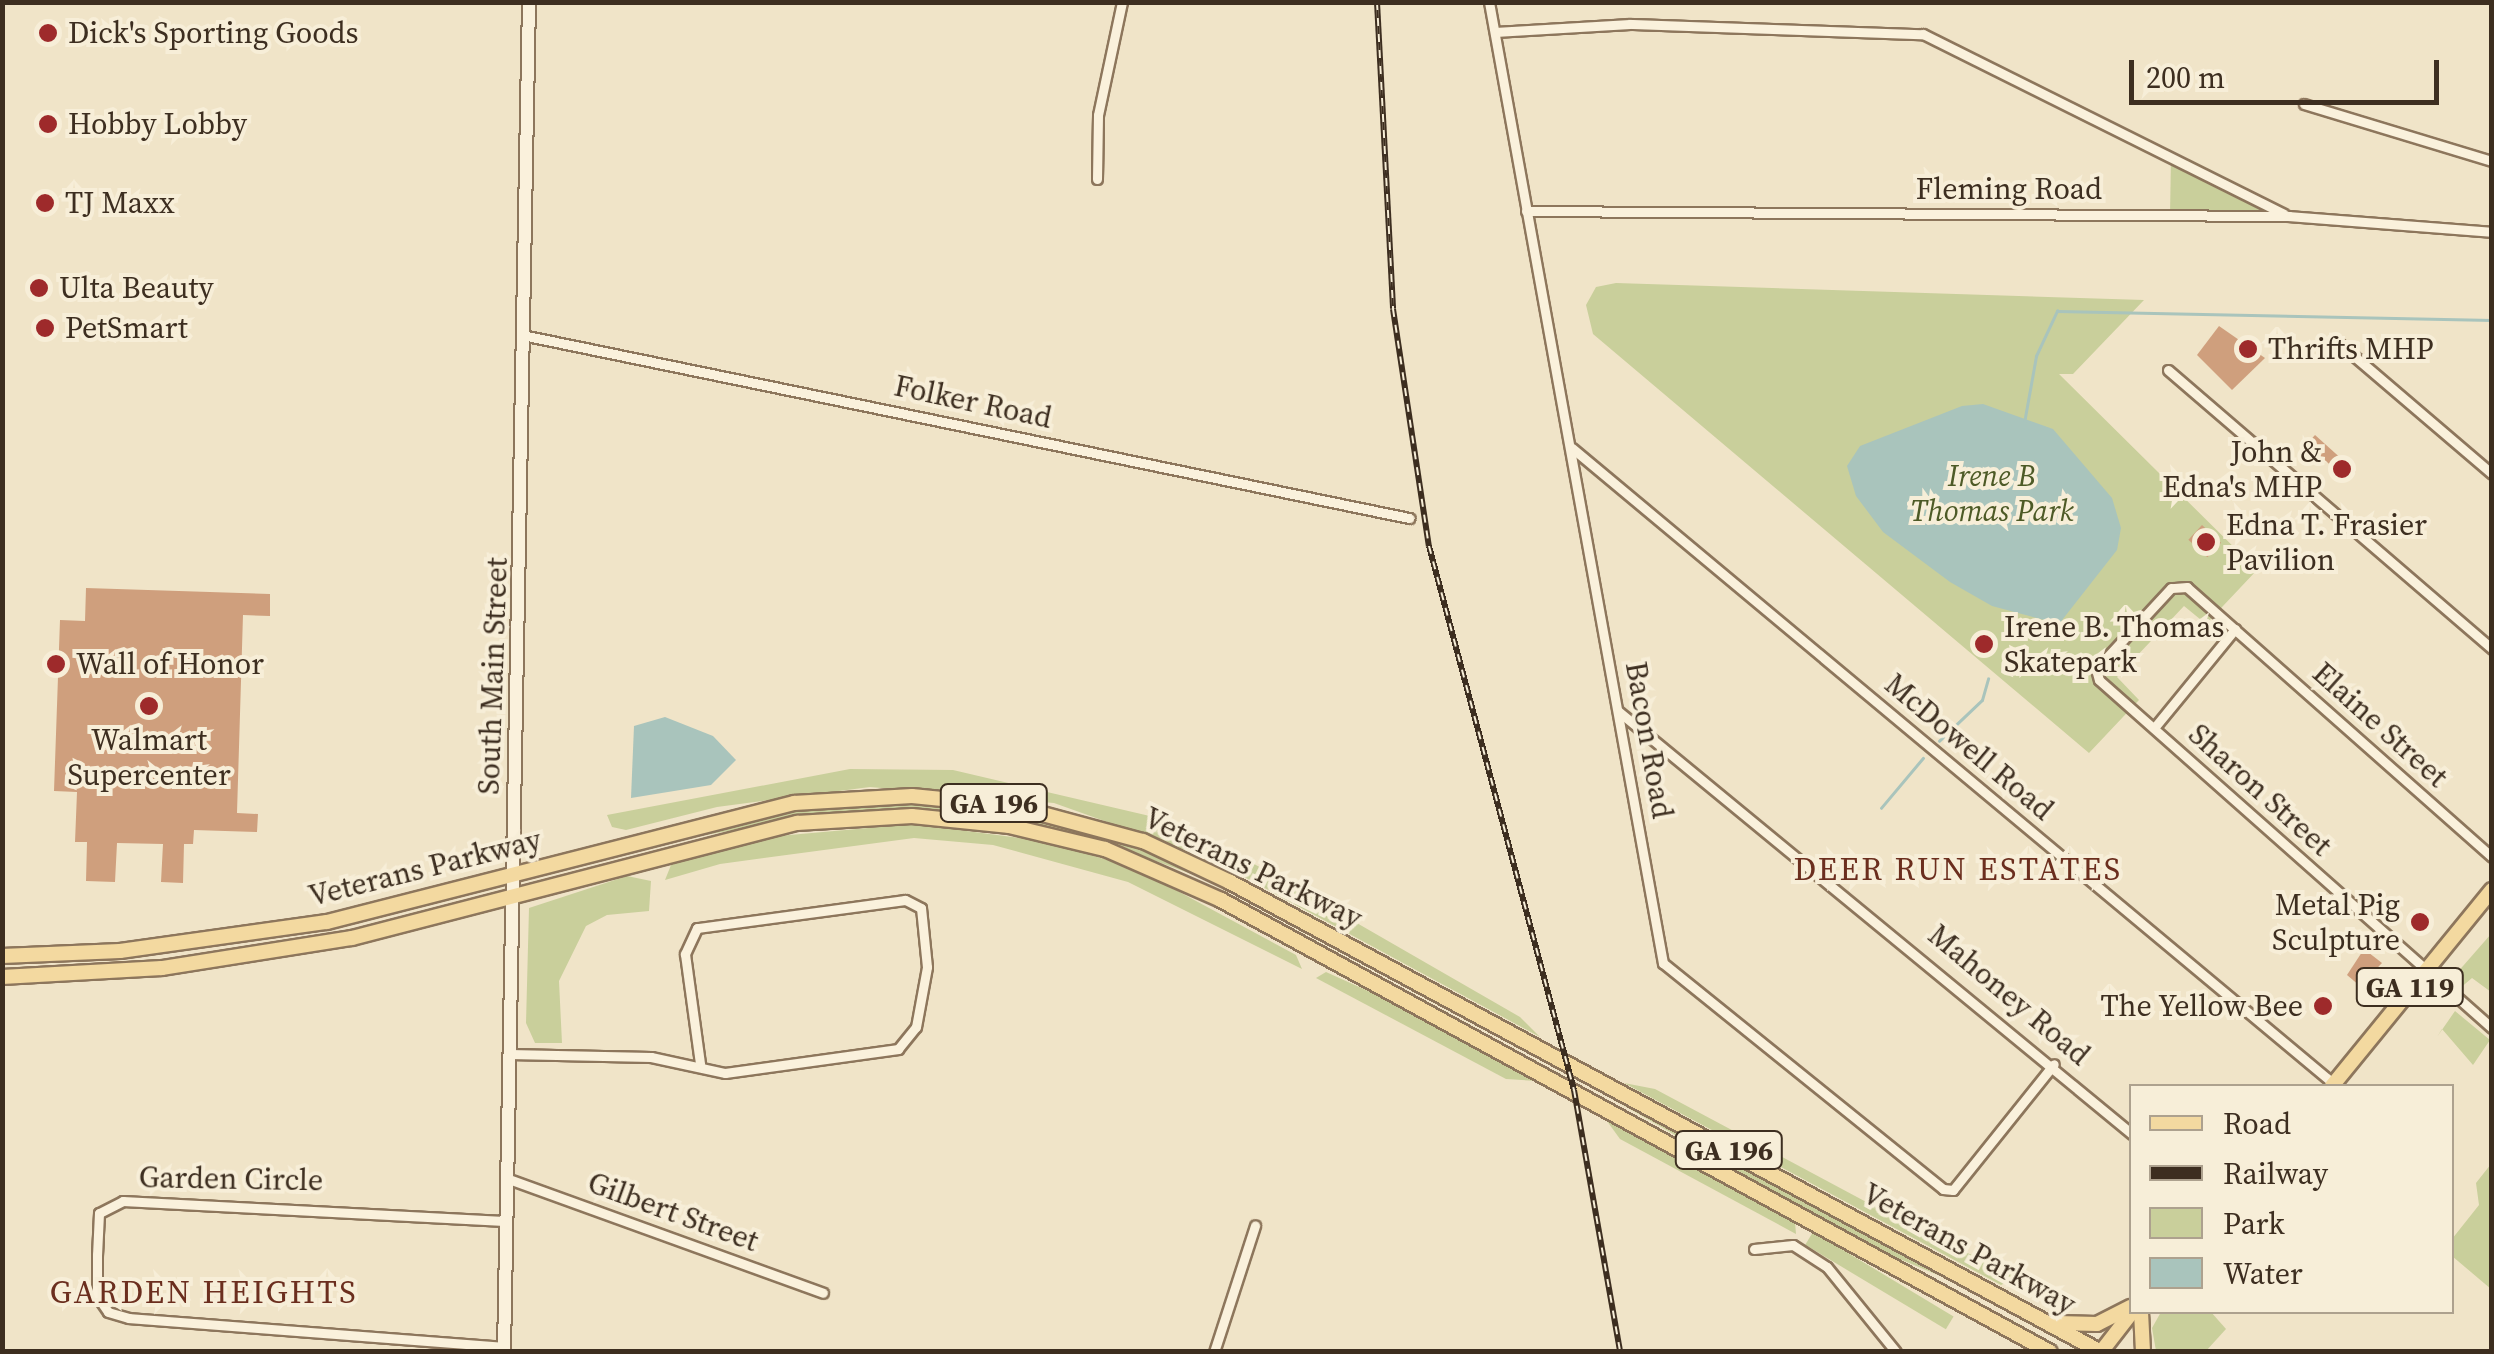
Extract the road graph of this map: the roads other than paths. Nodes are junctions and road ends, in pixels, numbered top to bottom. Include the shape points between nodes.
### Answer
1 (529, 2) edge
2 (1122, 2) edge
3 (1489, 2) edge
4 (1495, 32) junction
5 (2304, 104) dead end
6 (2492, 161) edge
7 (1097, 179) dead end
8 (1526, 211) junction
9 (2289, 216) junction
10 (2492, 232) edge
11 (527, 336) junction
12 (2340, 344) dead end
13 (2168, 370) dead end
14 (1572, 448) junction
15 (2492, 474) edge
16 (1409, 518) dead end
17 (2235, 630) junction
18 (2492, 649) edge
19 (1618, 711) junction
20 (2154, 728) junction
21 (2492, 858) edge
22 (512, 877) junction
23 (2492, 890) edge
24 (512, 898) junction
25 (2, 956) edge
26 (2422, 971) junction
27 (2, 977) edge
28 (2492, 1028) edge
29 (510, 1054) junction
30 (700, 1064) junction
31 (2054, 1064) junction
32 (2332, 1084) edge
33 (2334, 1084) edge
34 (2129, 1131) edge
35 (506, 1178) junction
36 (504, 1221) junction
37 (1255, 1226) dead end
38 (1754, 1250) dead end
39 (823, 1293) dead end
40 (2129, 1310) edge
41 (2129, 1313) edge
42 (2141, 1314) edge
43 (2046, 1322) junction
44 (2031, 1345) edge
45 (504, 1349) edge
46 (1214, 1352) edge
47 (1896, 1352) edge
48 (2050, 1352) edge
49 (2101, 1352) edge
50 (2142, 1352) edge

1 - 11 street, South Main Street
2 - 7 street via 1098,115
3 - 4 street, Bacon Road
4 - 8 street, Bacon Road
4 - 9 street via 1630,24 1924,34
5 - 6 street
8 - 9 street, Fleming Road
8 - 14 street, Bacon Road
9 - 10 street, Fleming Road
11 - 16 street, Folker Road
11 - 22 street, South Main Street
12 - 15 street
13 - 18 street
14 - 19 street, Bacon Road
14 - 32 street, McDowell Road
17 - 20 street
17 - 20 street, Elaine Street via 2191,590 2175,586 2096,669
17 - 21 street, Elaine Street
19 - 31 street, Mahoney Road
19 - 31 street, Bacon Road via 1663,963 1713,1007 1942,1189 1953,1190
20 - 26 street, Sharon Street
22 - 24 street, South Main Street
22 - 25 main road, Veterans Parkway / GA 196 via 264,934
22 - 43 main road, Veterans Parkway / GA 196 via 721,817 822,799 946,798 1079,820 1230,882
23 - 26 main road, GA 119
24 - 27 main road, Veterans Parkway / GA 196 via 249,956
24 - 29 street, South Main Street
24 - 44 main road, Veterans Parkway / GA 196 via 712,841 824,820 944,818 1089,845 1238,908
26 - 28 street, Sharon Street
26 - 33 main road, GA 119
29 - 30 street
29 - 35 street, South Main Street
30 - 30 street via 724,1074 898,1049 916,1027 926,967 915,902 696,928 686,954
31 - 34 street, Mahoney Road
35 - 36 street, South Main Street
35 - 39 street, Gilbert Street
36 - 45 street, South Main Street
36 - 45 street, Garden Circle via 122,1202 100,1213 97,1255 97,1296 108,1312 129,1318
37 - 46 street
38 - 47 street via 1793,1246 1828,1266
40 - 43 main road, GA 196 via 2088,1326
41 - 49 main road
42 - 50 main road
43 - 49 main road, Veterans Parkway
44 - 48 main road, Veterans Parkway / GA 196

